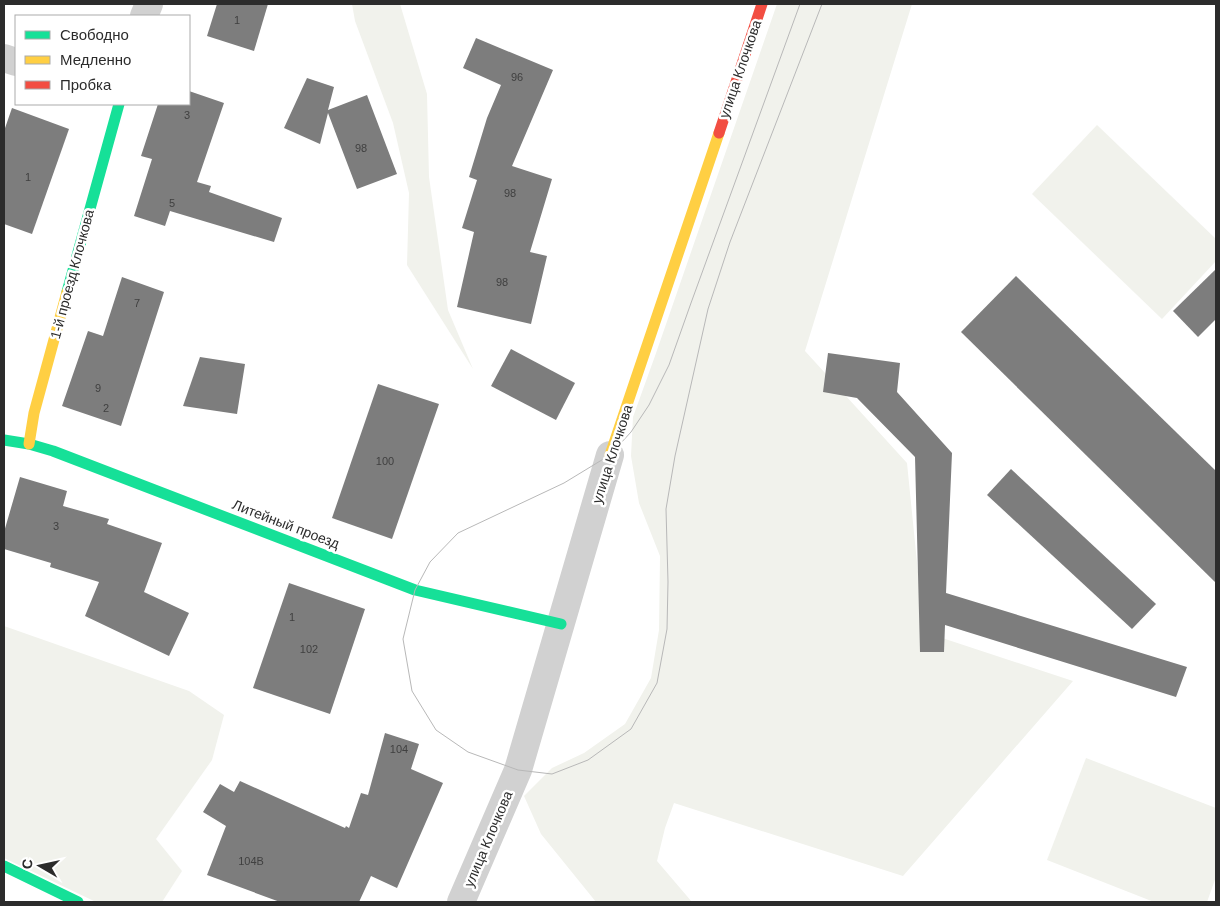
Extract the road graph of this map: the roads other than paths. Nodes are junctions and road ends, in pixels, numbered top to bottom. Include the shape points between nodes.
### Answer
1 (762, 4) edge
2 (119, 105) edge
3 (4, 440) edge
4 (29, 444) junction
5 (610, 455) joint
6 (561, 624) junction
7 (4, 866) edge
8 (463, 901) edge
9 (78, 902) edge

1 - 5 street, улица Клочкова
2 - 4 street, 1-й проезд Клочкова via 34,413
3 - 4 street, Литейный проезд
4 - 6 street, Литейный проезд via 415,590
5 - 6 street, улица Клочкова
6 - 8 street, улица Клочкова via 518,770
7 - 9 street

